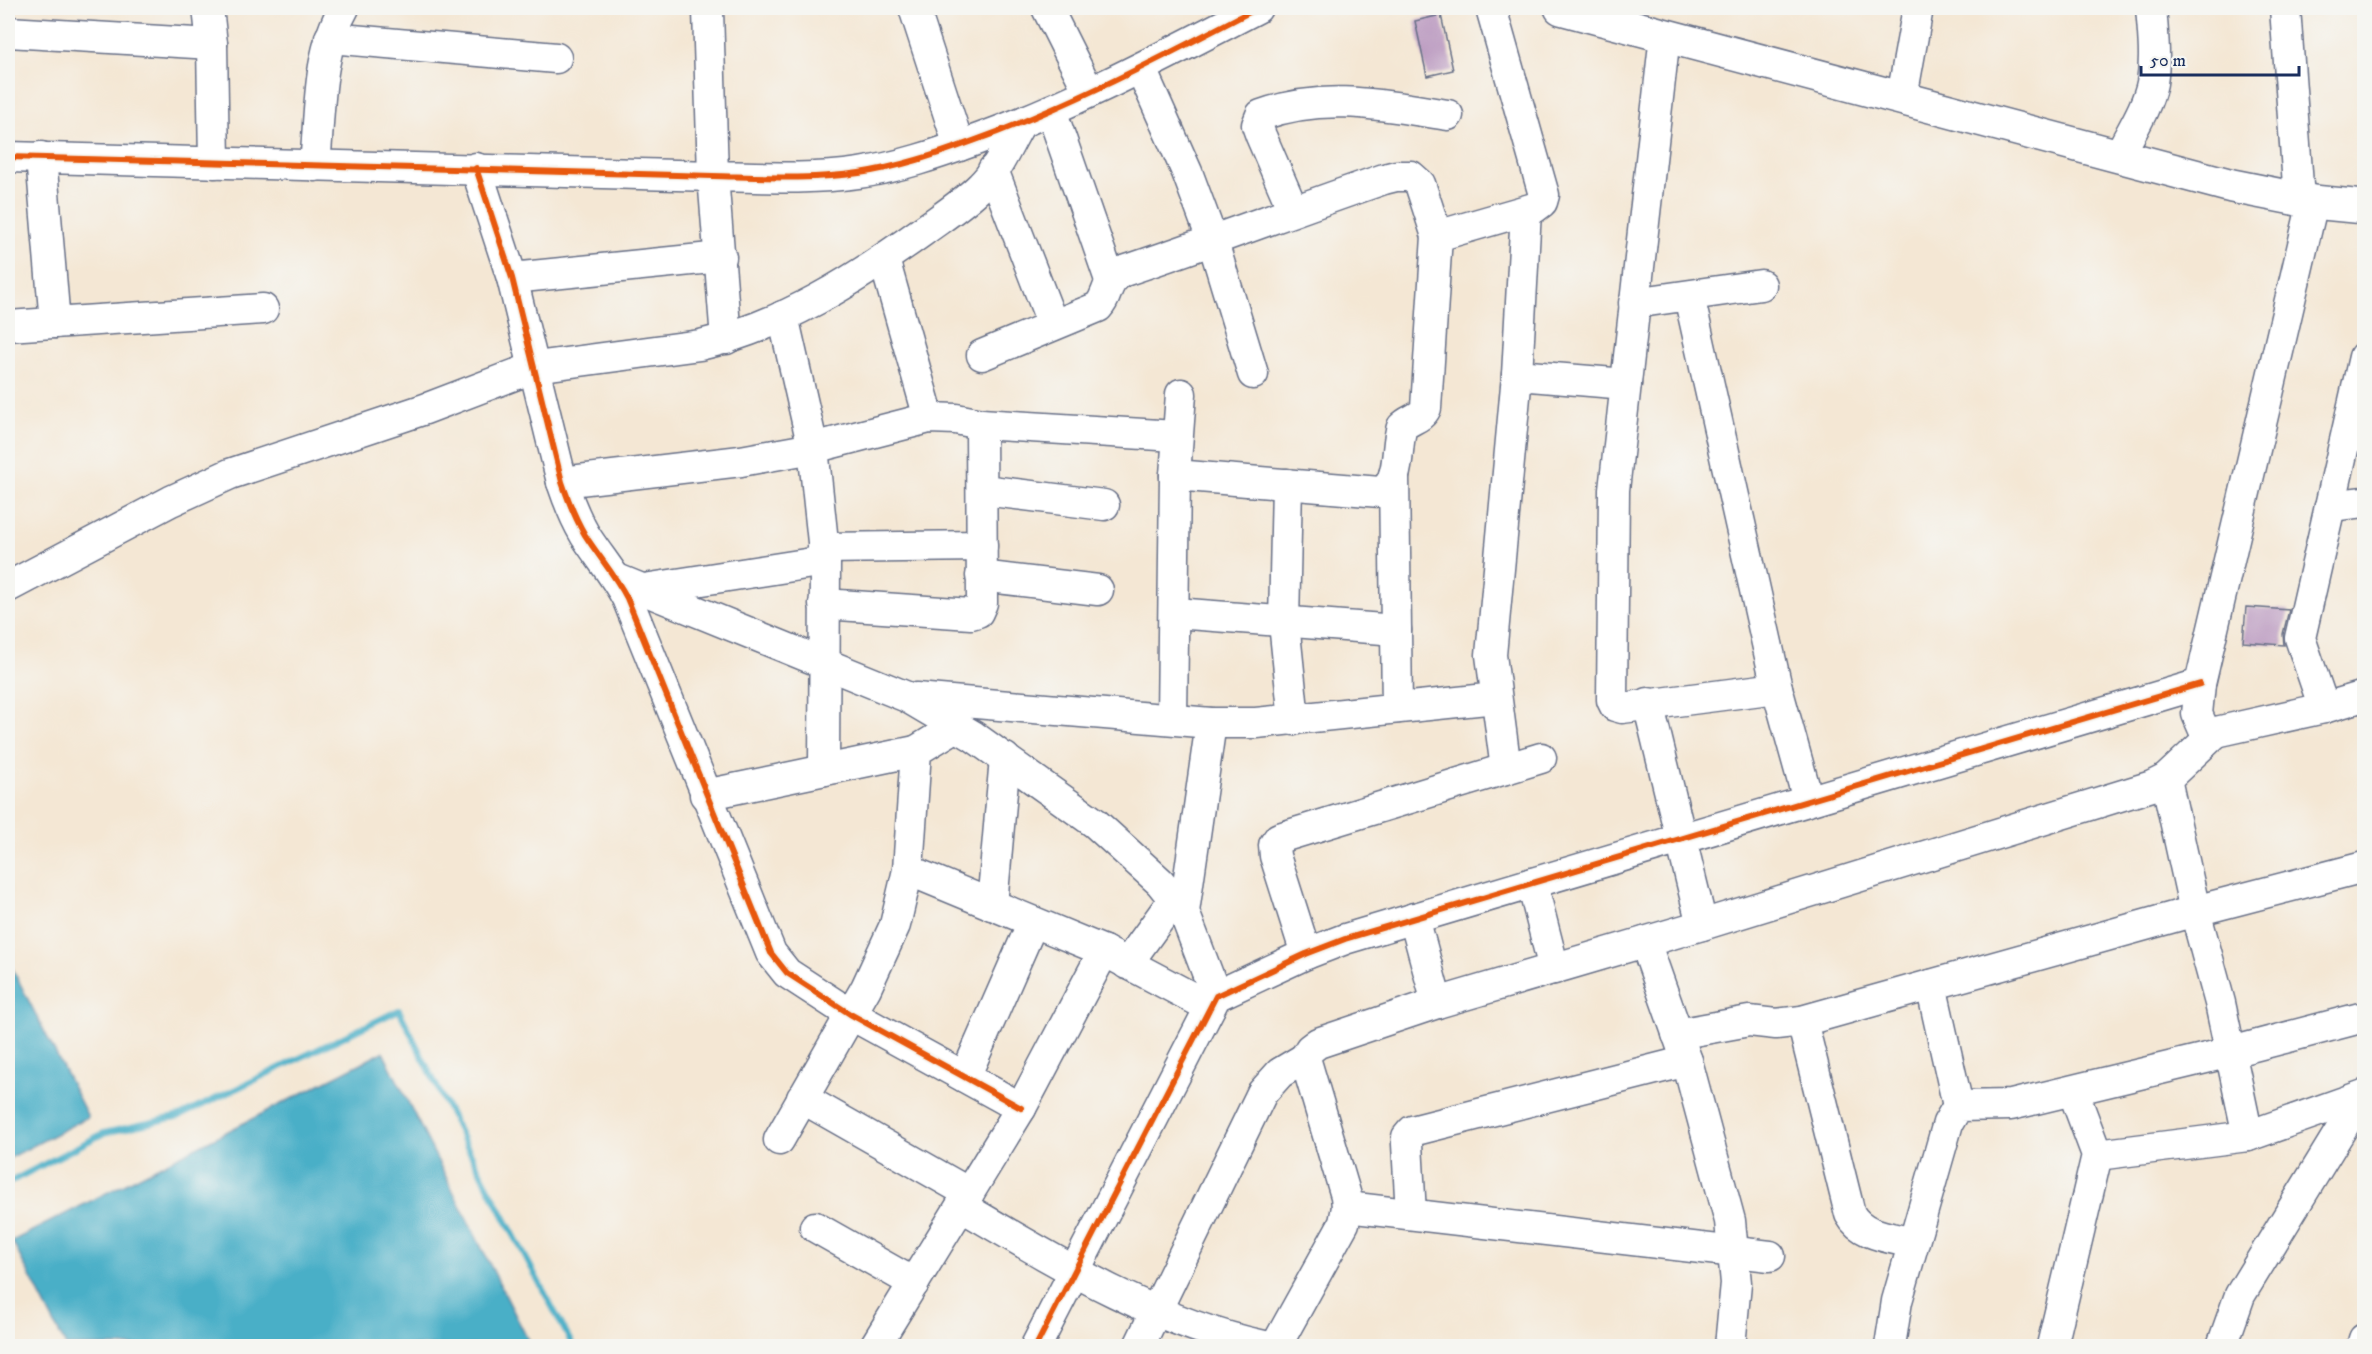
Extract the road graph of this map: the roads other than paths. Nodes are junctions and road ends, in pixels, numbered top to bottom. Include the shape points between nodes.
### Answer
1 (208, 8) edge
2 (344, 8) edge
3 (699, 8) edge
4 (914, 8) edge
5 (1047, 8) edge
6 (1257, 8) edge
7 (1491, 8) edge
8 (1561, 8) edge
9 (1918, 8) edge
10 (2151, 8) edge
11 (2285, 8) edge
12 (8, 32) edge
13 (1665, 35) junction
14 (330, 38) junction
15 (212, 44) junction
16 (556, 58) dead end
17 (1141, 69) junction
18 (1089, 92) junction
19 (1902, 98) junction
20 (1051, 110) junction
21 (1448, 114) dead end
22 (1020, 124) junction
23 (959, 146) junction
24 (2119, 156) junction
25 (8, 157) edge
26 (41, 157) junction
27 (214, 163) junction
28 (315, 166) junction
29 (476, 168) junction
30 (993, 170) junction
31 (713, 176) junction
32 (2306, 200) junction
33 (2364, 207) edge
34 (1293, 210) junction
35 (1526, 211) junction
36 (1437, 236) junction
37 (1213, 242) junction
38 (721, 257) junction
39 (884, 259) junction
40 (512, 278) junction
41 (1110, 280) junction
42 (1761, 285) dead end
43 (1689, 296) junction
44 (1634, 303) junction
45 (263, 309) dead end
46 (783, 316) junction
47 (55, 323) junction
48 (1053, 325) junction
49 (8, 326) edge
50 (726, 339) junction
51 (982, 355) dead end
52 (2364, 364) edge
53 (535, 367) junction
54 (1253, 374) dead end
55 (1517, 375) junction
56 (1626, 384) junction
57 (1181, 394) dead end
58 (929, 418) junction
59 (981, 424) junction
60 (1176, 436) junction
61 (813, 448) junction
62 (1175, 475) junction
63 (1394, 475) junction
64 (562, 482) junction
65 (1287, 484) junction
66 (983, 490) junction
67 (2364, 502) edge
68 (1104, 504) dead end
69 (2330, 506) junction
70 (982, 546) junction
71 (824, 555) junction
72 (981, 576) junction
73 (631, 584) junction
74 (8, 587) edge
75 (1098, 590) dead end
76 (824, 604) junction
77 (1175, 613) junction
78 (1284, 623) junction
79 (1396, 630) junction
80 (824, 662) junction
81 (2200, 684) junction
82 (1777, 688) junction
83 (2364, 696) edge
84 (907, 697) junction
85 (1496, 698) junction
86 (1648, 703) junction
87 (1397, 708) junction
88 (2324, 708) junction
89 (1172, 719) junction
90 (1294, 720) junction
91 (1211, 723) junction
92 (957, 726) junction
93 (2216, 732) junction
94 (915, 751) junction
95 (1005, 758) junction
96 (1541, 758) dead end
97 (1506, 769) junction
98 (824, 770) junction
99 (2166, 779) junction
100 (705, 795) junction
101 (1808, 800) junction
102 (1682, 838) junction
103 (2364, 867) edge
104 (908, 870) junction
105 (1532, 883) junction
106 (992, 905) junction
107 (1179, 906) junction
108 (2195, 911) junction
109 (1414, 918) junction
110 (1033, 922) junction
111 (1702, 925) junction
112 (1645, 942) junction
113 (1306, 954) junction
114 (1116, 958) junction
115 (1554, 969) junction
116 (1931, 985) junction
117 (1213, 1002) junction
118 (1437, 1003) junction
119 (850, 1014) junction
120 (2364, 1017) edge
121 (1802, 1021) junction
122 (1682, 1047) junction
123 (2231, 1052) junction
124 (1305, 1058) junction
125 (965, 1077) junction
126 (2073, 1091) junction
127 (2363, 1096) edge
128 (802, 1098) junction
129 (1958, 1106) junction
130 (1021, 1108) junction
131 (2248, 1136) junction
132 (779, 1140) dead end
133 (2097, 1155) junction
134 (965, 1199) junction
135 (1347, 1207) junction
136 (1411, 1214) junction
137 (816, 1227) dead end
138 (1913, 1243) junction
139 (1734, 1252) junction
140 (1770, 1256) dead end
141 (1074, 1272) junction
142 (914, 1283) junction
143 (1158, 1310) junction
144 (2364, 1339) edge
145 (875, 1347) edge
146 (1036, 1347) edge
147 (1139, 1347) edge
148 (1264, 1347) edge
149 (1276, 1347) edge
150 (1730, 1347) edge
151 (1890, 1347) edge
152 (2052, 1347) edge
153 (2222, 1347) edge
154 (2362, 1347) edge

1 - 15 street
2 - 14 street
3 - 31 street
4 - 23 street
5 - 18 street
6 - 17 street
7 - 35 street via 1542,182 1542,202
8 - 13 main road
9 - 19 street
10 - 24 street via 2152,84
11 - 32 street
12 - 15 street
13 - 19 main road
13 - 44 street
14 - 16 street
14 - 28 street
15 - 27 street
17 - 18 street
17 - 37 street
18 - 20 street
19 - 24 main road
20 - 22 street
20 - 41 street
21 - 34 street via 1330,100 1262,115 1257,125
22 - 23 street
22 - 30 street
23 - 31 street via 933,157 858,173 818,177
24 - 32 main road via 2232,186
25 - 26 street
26 - 27 street
26 - 47 street
27 - 28 street
28 - 29 street
29 - 31 street
29 - 40 street
30 - 39 street via 962,203
30 - 48 street
31 - 38 street
32 - 33 main road
32 - 81 street
34 - 36 street via 1384,179 1411,176 1420,184
34 - 37 street
35 - 36 street
35 - 55 street
36 - 63 street via 1426,408 1402,427
37 - 41 street via 1121,272
37 - 54 street
38 - 40 street
38 - 50 street
39 - 46 street
39 - 58 street
40 - 53 street
41 - 48 street via 1098,307
42 - 43 street
43 - 44 street
43 - 82 street
44 - 56 street
45 - 47 street
46 - 50 street
46 - 61 street
47 - 49 street
48 - 51 street
50 - 53 street
52 - 69 street
53 - 64 street
53 - 74 street via 425,409 230,474
55 - 56 street
55 - 85 street via 1491,655
56 - 86 street via 1614,490 1611,692 1615,706
57 - 60 street
58 - 59 street
58 - 61 street
59 - 60 street
59 - 66 street
60 - 62 street
61 - 64 street via 741,461
61 - 71 street
62 - 65 street
62 - 77 street
63 - 65 street via 1380,492
63 - 79 street
64 - 73 street via 585,534
65 - 78 street
66 - 68 street
66 - 70 street
67 - 69 street
69 - 88 street via 2300,638
70 - 71 street
70 - 72 street
71 - 73 street
71 - 76 street
72 - 75 street
72 - 76 street via 982,603 978,612 971,614
73 - 80 street
73 - 100 street via 634,615
76 - 80 street
77 - 78 street
77 - 89 street
78 - 79 street
78 - 90 street
79 - 87 street
80 - 84 street
80 - 98 street
81 - 93 street via 2198,714 2205,730
81 - 101 street
82 - 86 street
82 - 101 street
83 - 88 street
84 - 89 street
84 - 92 street
85 - 87 street
85 - 97 street
86 - 102 street
87 - 90 street
88 - 93 street
89 - 91 street
90 - 91 street
91 - 107 street
92 - 94 street
92 - 95 street
93 - 99 street
94 - 98 street
94 - 104 street
95 - 106 street
95 - 107 street via 1095,823 1160,882
96 - 97 street
97 - 113 street via 1279,838 1274,845 1275,856
98 - 100 street
99 - 108 street
99 - 111 street
100 - 119 street via 771,953 788,972
101 - 102 street
102 - 105 street
102 - 111 street
103 - 108 street
104 - 106 street
104 - 119 street via 895,925
105 - 109 street
105 - 115 street
106 - 110 street
107 - 114 street
107 - 117 street
108 - 116 street
108 - 123 street
109 - 113 street
109 - 118 street
110 - 114 street
110 - 125 street
111 - 112 street
112 - 115 street
112 - 122 street
113 - 117 street
114 - 117 street
114 - 130 street
115 - 118 street
116 - 121 street
116 - 129 street
117 - 141 street
118 - 124 street via 1318,1043
119 - 125 street
119 - 128 street
120 - 123 street
121 - 122 street via 1749,1021
121 - 138 street via 1850,1214 1863,1230
122 - 136 street via 1412,1131 1407,1137
122 - 139 street via 1730,1221
123 - 126 street
123 - 131 street
124 - 135 street
124 - 143 street via 1280,1073 1262,1093
125 - 130 street
126 - 129 street via 2011,1105
126 - 133 street
127 - 131 street
127 - 153 street via 2240,1295
128 - 132 street
128 - 134 street
129 - 138 street via 1948,1123
130 - 134 street
131 - 133 street
133 - 152 street
134 - 141 street
134 - 142 street
135 - 136 street
135 - 149 street via 1344,1223
136 - 139 street
137 - 142 street
138 - 151 street via 1897,1301
139 - 140 street
139 - 150 street via 1736,1283
141 - 143 street
141 - 146 street
142 - 145 street
143 - 147 street
143 - 148 street
144 - 154 street

